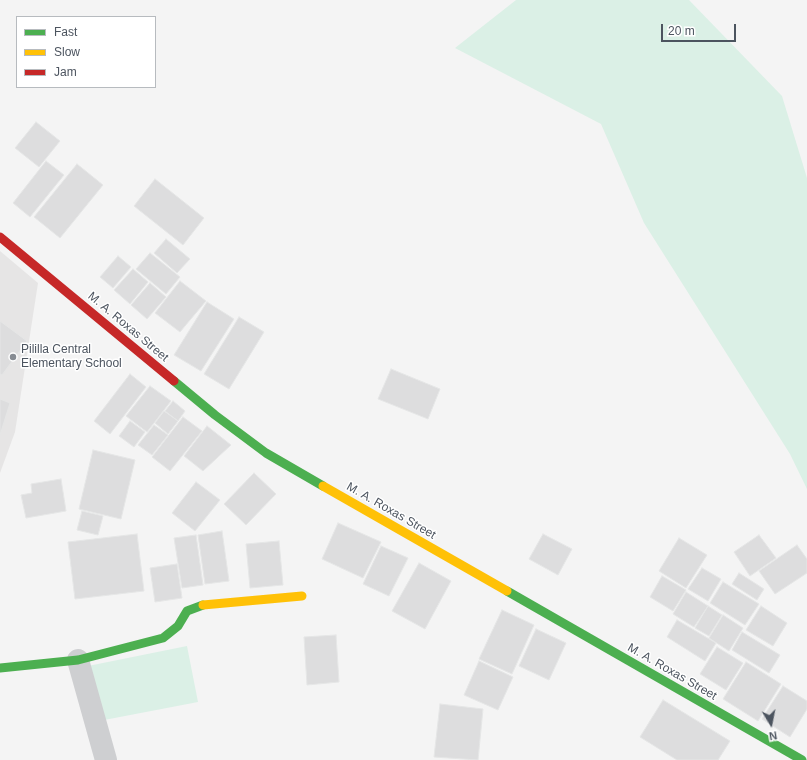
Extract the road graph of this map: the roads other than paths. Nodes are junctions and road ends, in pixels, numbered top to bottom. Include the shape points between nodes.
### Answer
1 (0, 237) edge
2 (302, 596) dead end
3 (78, 660) junction
4 (0, 668) edge
5 (106, 760) edge
6 (802, 760) edge

1 - 6 main road, M. A. Roxas Street via 216,415 266,452
2 - 3 main road via 203,606 187,611 178,626 163,638
3 - 4 main road
3 - 5 street

